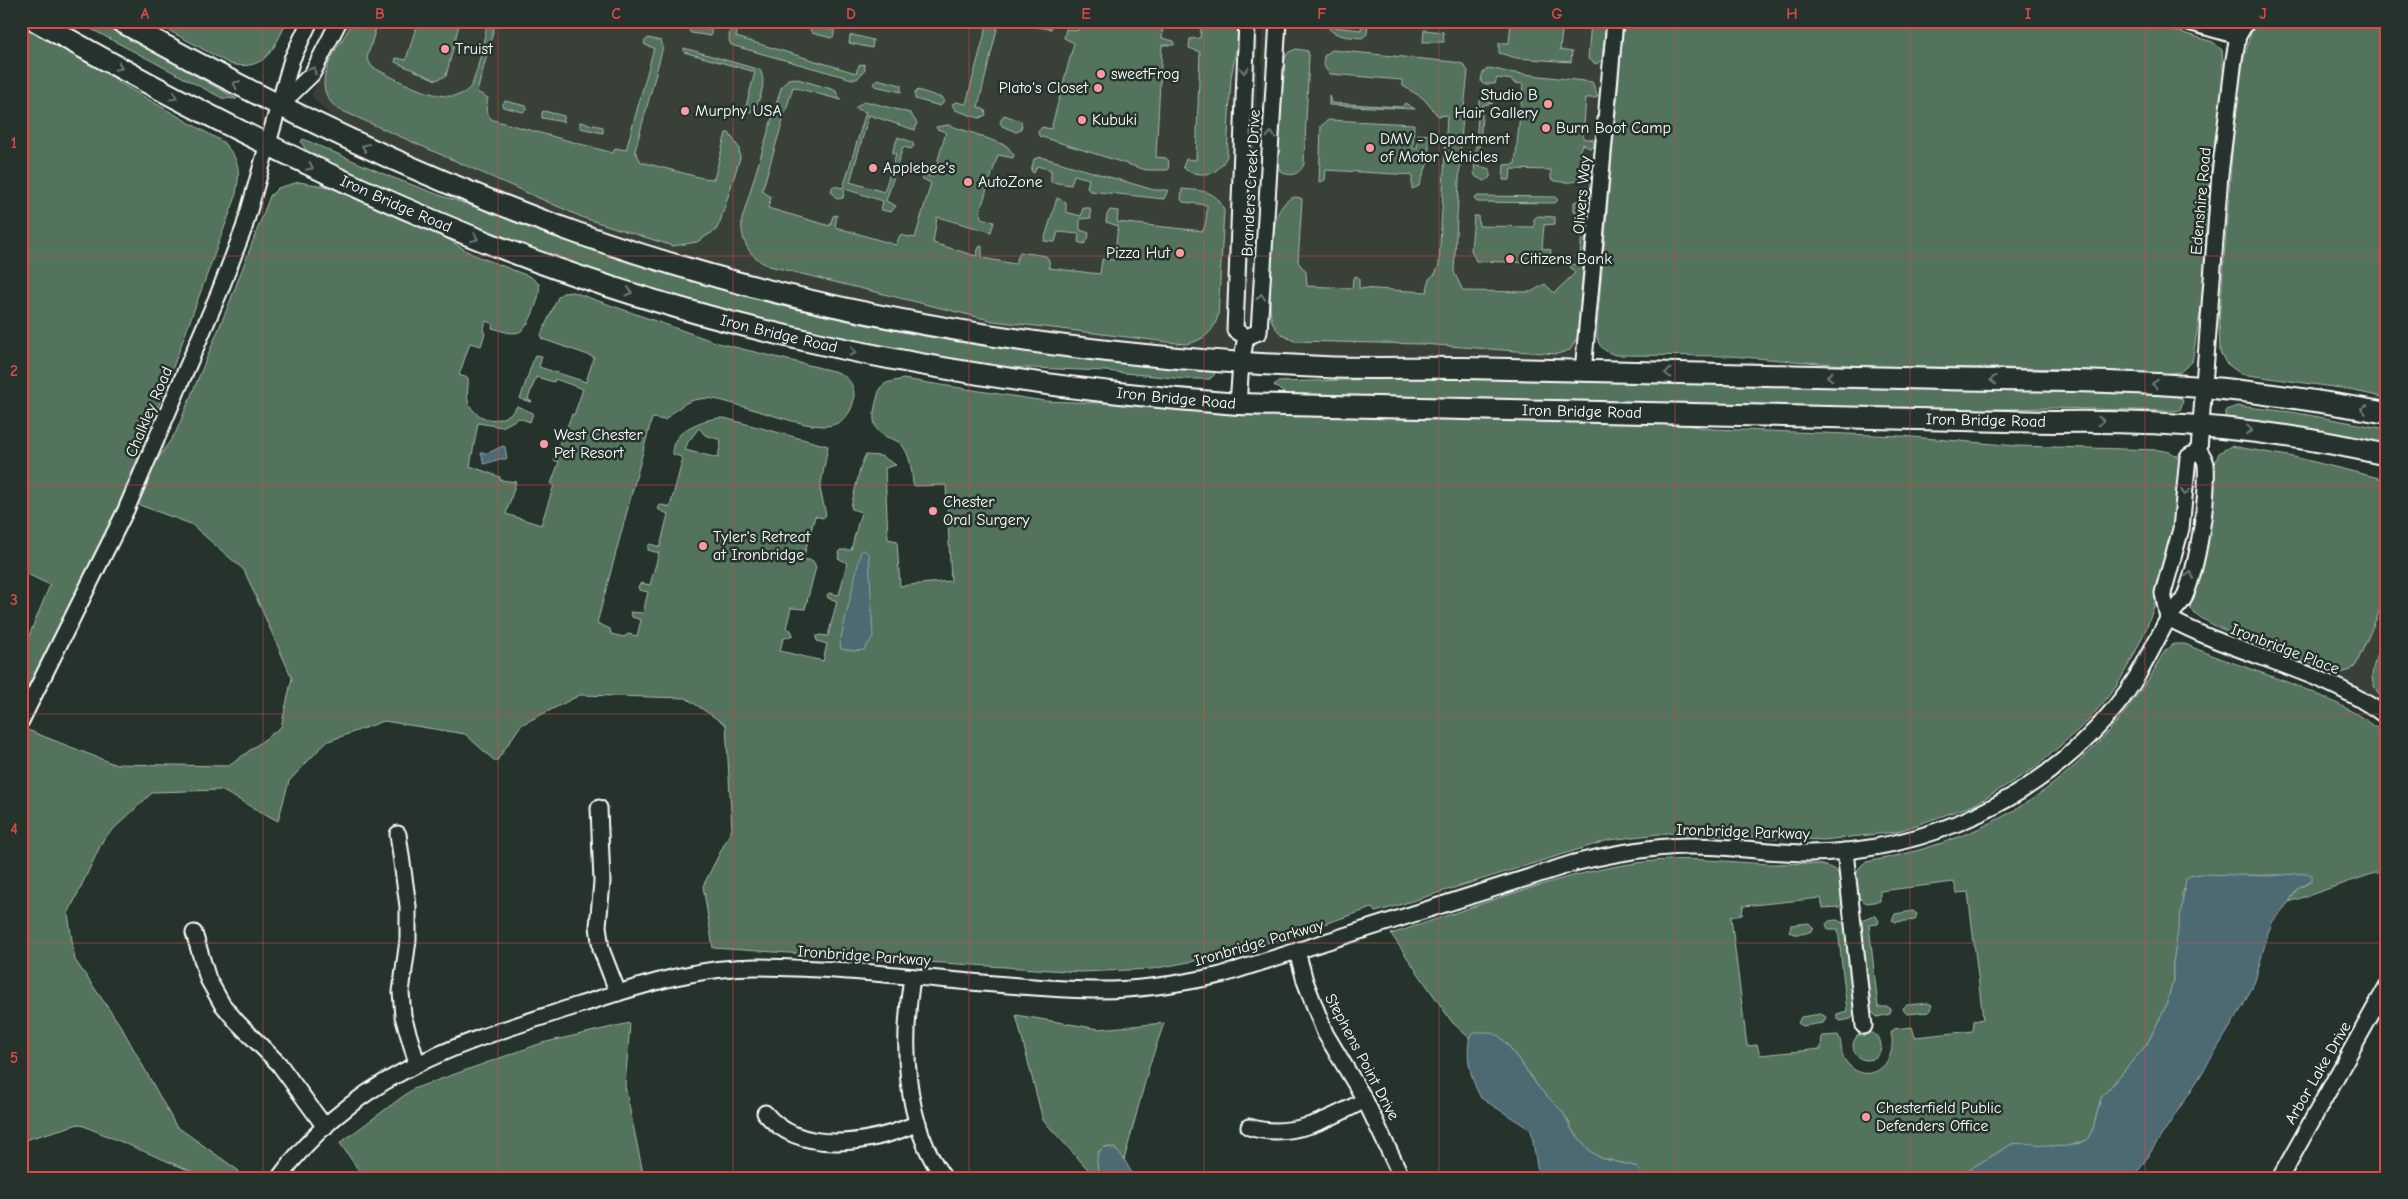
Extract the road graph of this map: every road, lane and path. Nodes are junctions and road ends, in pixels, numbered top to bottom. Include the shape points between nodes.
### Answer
1 (36, 21) edge
2 (120, 21) edge
3 (310, 21) edge
4 (339, 21) edge
5 (1247, 21) edge
6 (1278, 21) edge
7 (1615, 21) edge
8 (2185, 21) edge
9 (2246, 21) edge
10 (2238, 36) junction
11 (280, 105) junction
12 (267, 145) junction
13 (1246, 337) junction
14 (1240, 363) junction
15 (1583, 371) junction
16 (2204, 387) junction
17 (1238, 404) junction
18 (2387, 414) edge
19 (2200, 425) junction
20 (2199, 450) junction
21 (2387, 455) edge
22 (2168, 618) junction
23 (2387, 717) edge
24 (21, 721) edge
25 (599, 808) dead end
26 (398, 834) dead end
27 (1845, 851) junction
28 (194, 933) dead end
29 (1297, 951) junction
30 (912, 977) junction
31 (2387, 986) edge
32 (618, 993) junction
33 (1864, 1026) dead end
34 (417, 1063) junction
35 (1365, 1100) junction
36 (765, 1113) dead end
37 (918, 1123) junction
38 (325, 1127) junction
39 (1249, 1127) dead end
40 (279, 1178) edge
41 (944, 1178) edge
42 (1402, 1178) edge
43 (2280, 1178) edge

1 -> 12 main road, Iron Bridge Road
11 -> 2 main road
3 - 11 street, Chalkley Road via 292,59
11 -> 4 street via 312,74
5 -> 13 street, Branders Creek Drive via 1235,330
13 -> 6 street, Branders Creek Drive via 1259,332
7 - 15 street, Olivers Way
8 - 10 street
9 - 10 street, Edenshire Road
10 - 16 street, Edenshire Road via 2220,174
11 - 12 street, Chalkley Road
14 -> 11 main road via 974,333 841,308 726,279 575,232 454,185 358,144
12 -> 17 main road, Iron Bridge Road via 398,207 498,248 618,289 760,330 850,351 1014,381
12 - 24 street, Chalkley Road via 244,228 180,386 126,510
13 - 14 street, Branders Creek Drive
14 - 15 main road
14 - 17 street, Branders Creek Drive
16 -> 15 main road
18 -> 16 main road via 2278,395
16 - 19 street, Ironbridge Parkway
17 -> 19 main road, Iron Bridge Road
19 - 20 street, Ironbridge Parkway
19 -> 21 main road, Iron Bridge Road via 2319,440
20 -> 22 street via 2188,457 2181,529 2163,593
22 -> 20 street, Ironbridge Parkway via 2183,600 2195,559 2206,462
22 - 23 street, Ironbridge Place via 2224,645 2326,682
22 - 27 street, Ironbridge Parkway via 2139,674 2118,704 2074,750 2043,776 2010,798 1946,828 1902,842
25 - 32 street via 602,882 598,926 601,949
26 - 34 street via 408,906 402,1000 408,1040
27 - 29 street, Ironbridge Parkway via 1807,853 1685,846 1603,856
27 - 33 street
28 - 38 street via 208,979 222,1004 279,1064
29 - 30 street, Ironbridge Parkway via 1221,975 1179,984 1136,988 1092,990
29 - 35 street, Stephens Point Drive via 1322,1026
30 - 32 street, Ironbridge Parkway via 758,967 688,974
30 - 37 street via 906,1037
31 - 43 street, Arbor Lake Drive
32 - 34 street, Ironbridge Parkway via 475,1039
34 - 38 street, Ironbridge Parkway via 369,1092
35 - 39 street via 1322,1120 1286,1131
35 - 42 street, Stephens Point Drive
36 - 37 street via 787,1131 829,1142 875,1139
37 - 41 street
38 - 40 street, Ironbridge Parkway

